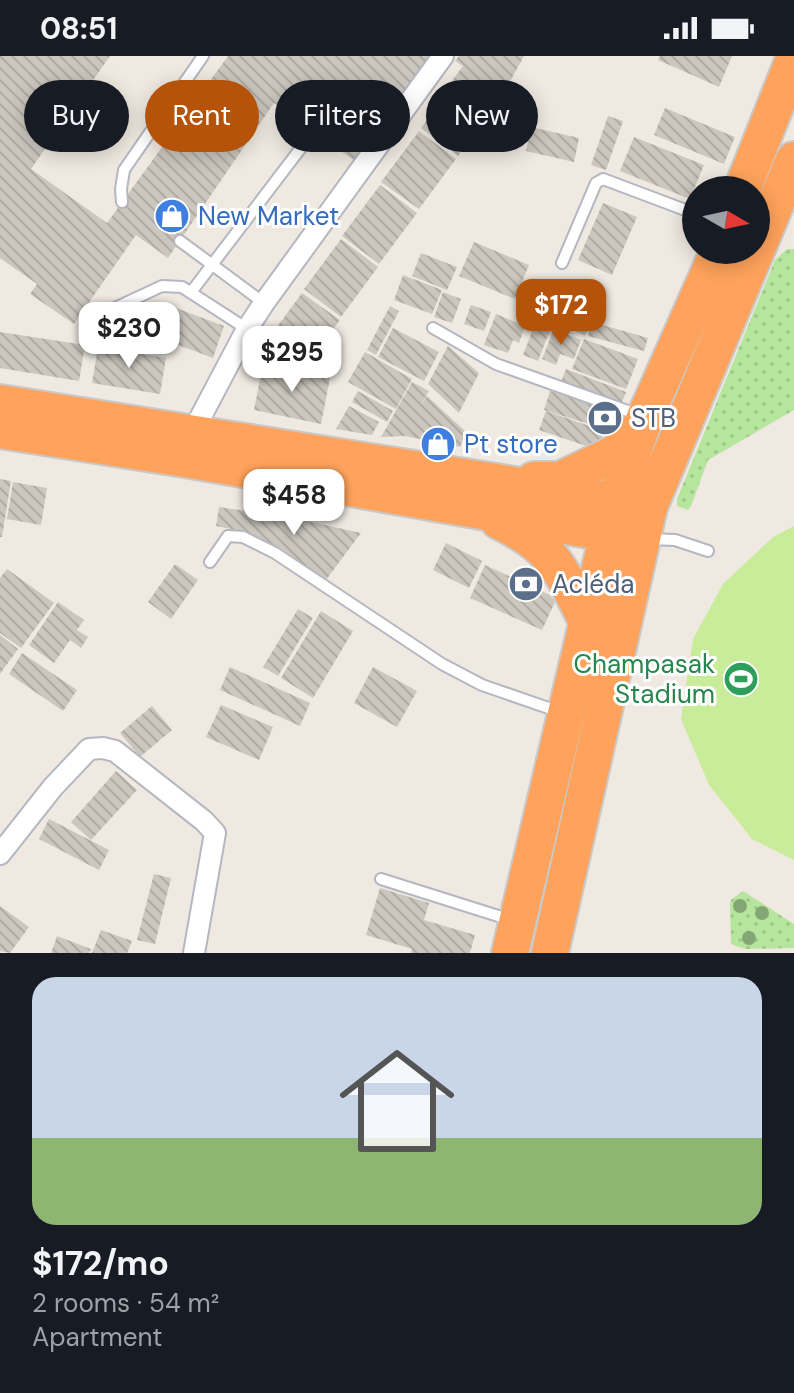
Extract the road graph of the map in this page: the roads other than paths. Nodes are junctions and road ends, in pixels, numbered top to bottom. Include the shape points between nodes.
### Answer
1 (203, 56) edge
2 (443, 56) edge
3 (794, 59) edge
4 (298, 152) edge
5 (794, 160) edge
6 (748, 176) edge
7 (122, 202) dead end
8 (775, 207) edge
9 (682, 209) edge
10 (180, 241) dead end
11 (562, 263) dead end
12 (713, 264) edge
13 (214, 265) junction
14 (192, 291) junction
15 (264, 303) junction
16 (87, 321) dead end
17 (433, 328) dead end
18 (247, 329) junction
19 (0, 403) edge
20 (644, 421) junction
21 (0, 430) edge
22 (187, 446) junction
23 (480, 495) junction
24 (629, 520) junction
25 (708, 551) dead end
26 (210, 562) dead end
27 (587, 621) junction
28 (566, 713) junction
29 (0, 854) edge
30 (381, 879) dead end
31 (514, 938) edge
32 (194, 953) edge
33 (550, 953) edge

1 - 7 lane via 124,170
2 - 15 street
3 - 6 highway
4 - 13 lane
5 - 8 highway
8 - 24 highway
9 - 11 lane via 603,179 596,183
10 - 13 lane
12 - 20 highway
13 - 14 lane
13 - 15 lane
14 - 16 lane via 162,286
14 - 18 lane
15 - 18 street
17 - 20 lane via 496,364
18 - 22 street
19 - 22 highway
20 - 23 highway via 616,453 560,480
20 - 24 highway
21 - 22 highway
22 - 23 highway
23 - 24 highway
23 - 27 highway via 557,562
24 - 25 lane
24 - 27 highway
24 - 33 highway
26 - 28 lane via 228,536 243,537 442,664 482,685
27 - 28 highway
28 - 31 highway
29 - 32 street via 89,749 115,751 215,833
30 - 31 lane

